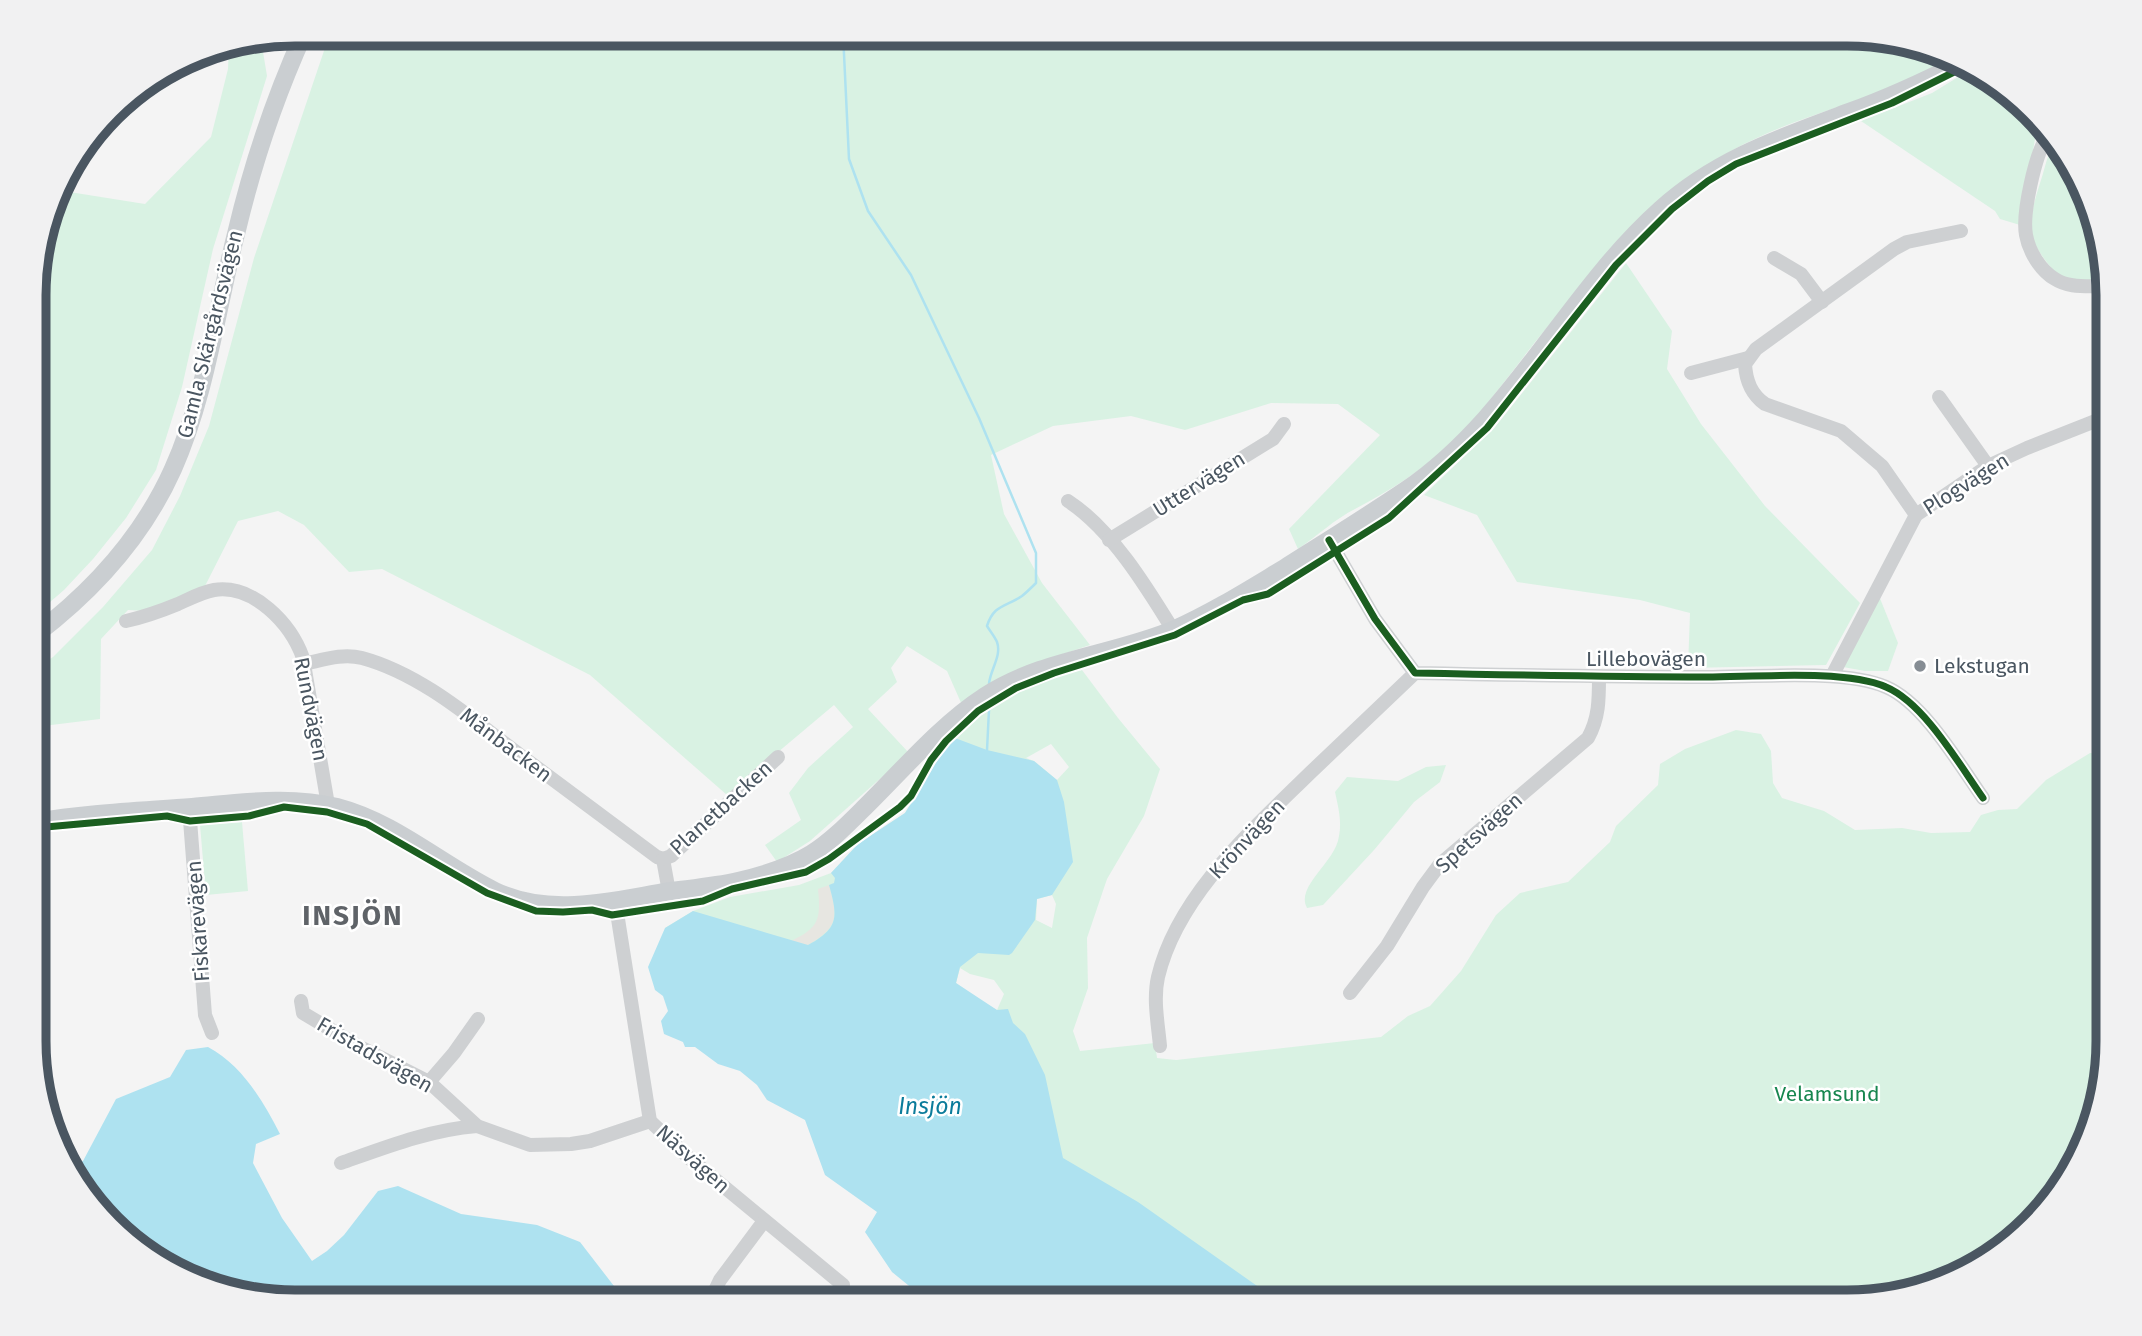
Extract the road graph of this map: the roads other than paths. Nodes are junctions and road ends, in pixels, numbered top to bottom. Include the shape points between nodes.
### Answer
1 (299, 46) edge
2 (1951, 68) edge
3 (2044, 142) edge
4 (1961, 231) dead end
5 (1774, 258) dead end
6 (2096, 286) edge
7 (1822, 302) junction
8 (1748, 358) junction
9 (1692, 373) dead end
10 (1939, 397) dead end
11 (2096, 421) edge
12 (1284, 424) dead end
13 (1989, 466) junction
14 (1068, 501) dead end
15 (1916, 515) junction
16 (1109, 540) junction
17 (1329, 540) junction
18 (126, 621) dead end
19 (46, 627) edge
20 (1173, 630) junction
21 (304, 664) junction
22 (1415, 673) junction
23 (1832, 676) junction
24 (1599, 677) junction
25 (778, 757) dead end
26 (1983, 798) dead end
27 (328, 805) junction
28 (189, 807) junction
29 (46, 821) edge
30 (663, 859) junction
31 (669, 892) junction
32 (615, 900) junction
33 (1350, 993) dead end
34 (301, 1001) dead end
35 (478, 1019) dead end
36 (212, 1033) dead end
37 (1160, 1046) dead end
38 (429, 1082) junction
39 (650, 1121) junction
40 (477, 1126) junction
41 (341, 1163) dead end
42 (764, 1221) junction
43 (843, 1285) dead end
44 (715, 1290) edge

1 - 19 main road, Gamla Skärgårdsvägen via 253,172 199,393 173,470 120,554 85,594
2 - 17 main road via 1889,97 1733,158 1682,191 1611,260 1465,442 1407,489
3 - 6 street via 2030,185 2025,233 2029,246 2056,281
4 - 7 street via 1907,242
5 - 7 street via 1801,274
7 - 8 street
8 - 9 street
8 - 15 street via 1747,382 1758,399 1840,431 1882,466
10 - 13 street
11 - 13 street, Plogvägen
12 - 16 street, Uttervägen via 1273,439
13 - 15 street, Plogvägen
14 - 16 street
15 - 23 street, Plogvägen
16 - 20 street
17 - 20 main road via 1227,603
17 - 22 street via 1375,619
18 - 21 street, Rundvägen via 207,591 228,590 279,616 295,638
20 - 31 main road via 1045,668 988,694 965,710 837,834 794,863 730,883
21 - 27 street, Rundvägen
21 - 30 street, Månbacken via 346,656 405,675
22 - 24 street, Lillebovägen
22 - 37 street, Krönvägen via 1211,874 1169,946 1158,977
23 - 24 street, Lillebovägen
23 - 26 street, Lillebovägen via 1888,687 1915,706
24 - 33 street, Spetsvägen via 1599,709 1588,738 1440,864
25 - 30 street, Planetbacken
27 - 28 main road via 284,801
27 - 32 main road via 402,835 501,894 562,906
28 - 29 main road
28 - 36 street, Fiskarevägen via 205,1015
30 - 31 street
31 - 32 main road
32 - 39 street, Näsvägen
34 - 38 street, Fristadsvägen via 303,1013
35 - 38 street
38 - 40 street, Fristadsvägen
39 - 40 street, Fristadsvägen via 571,1144 530,1144
39 - 42 street, Näsvägen
40 - 41 street via 417,1136
42 - 43 street, Näsvägen
42 - 44 street

